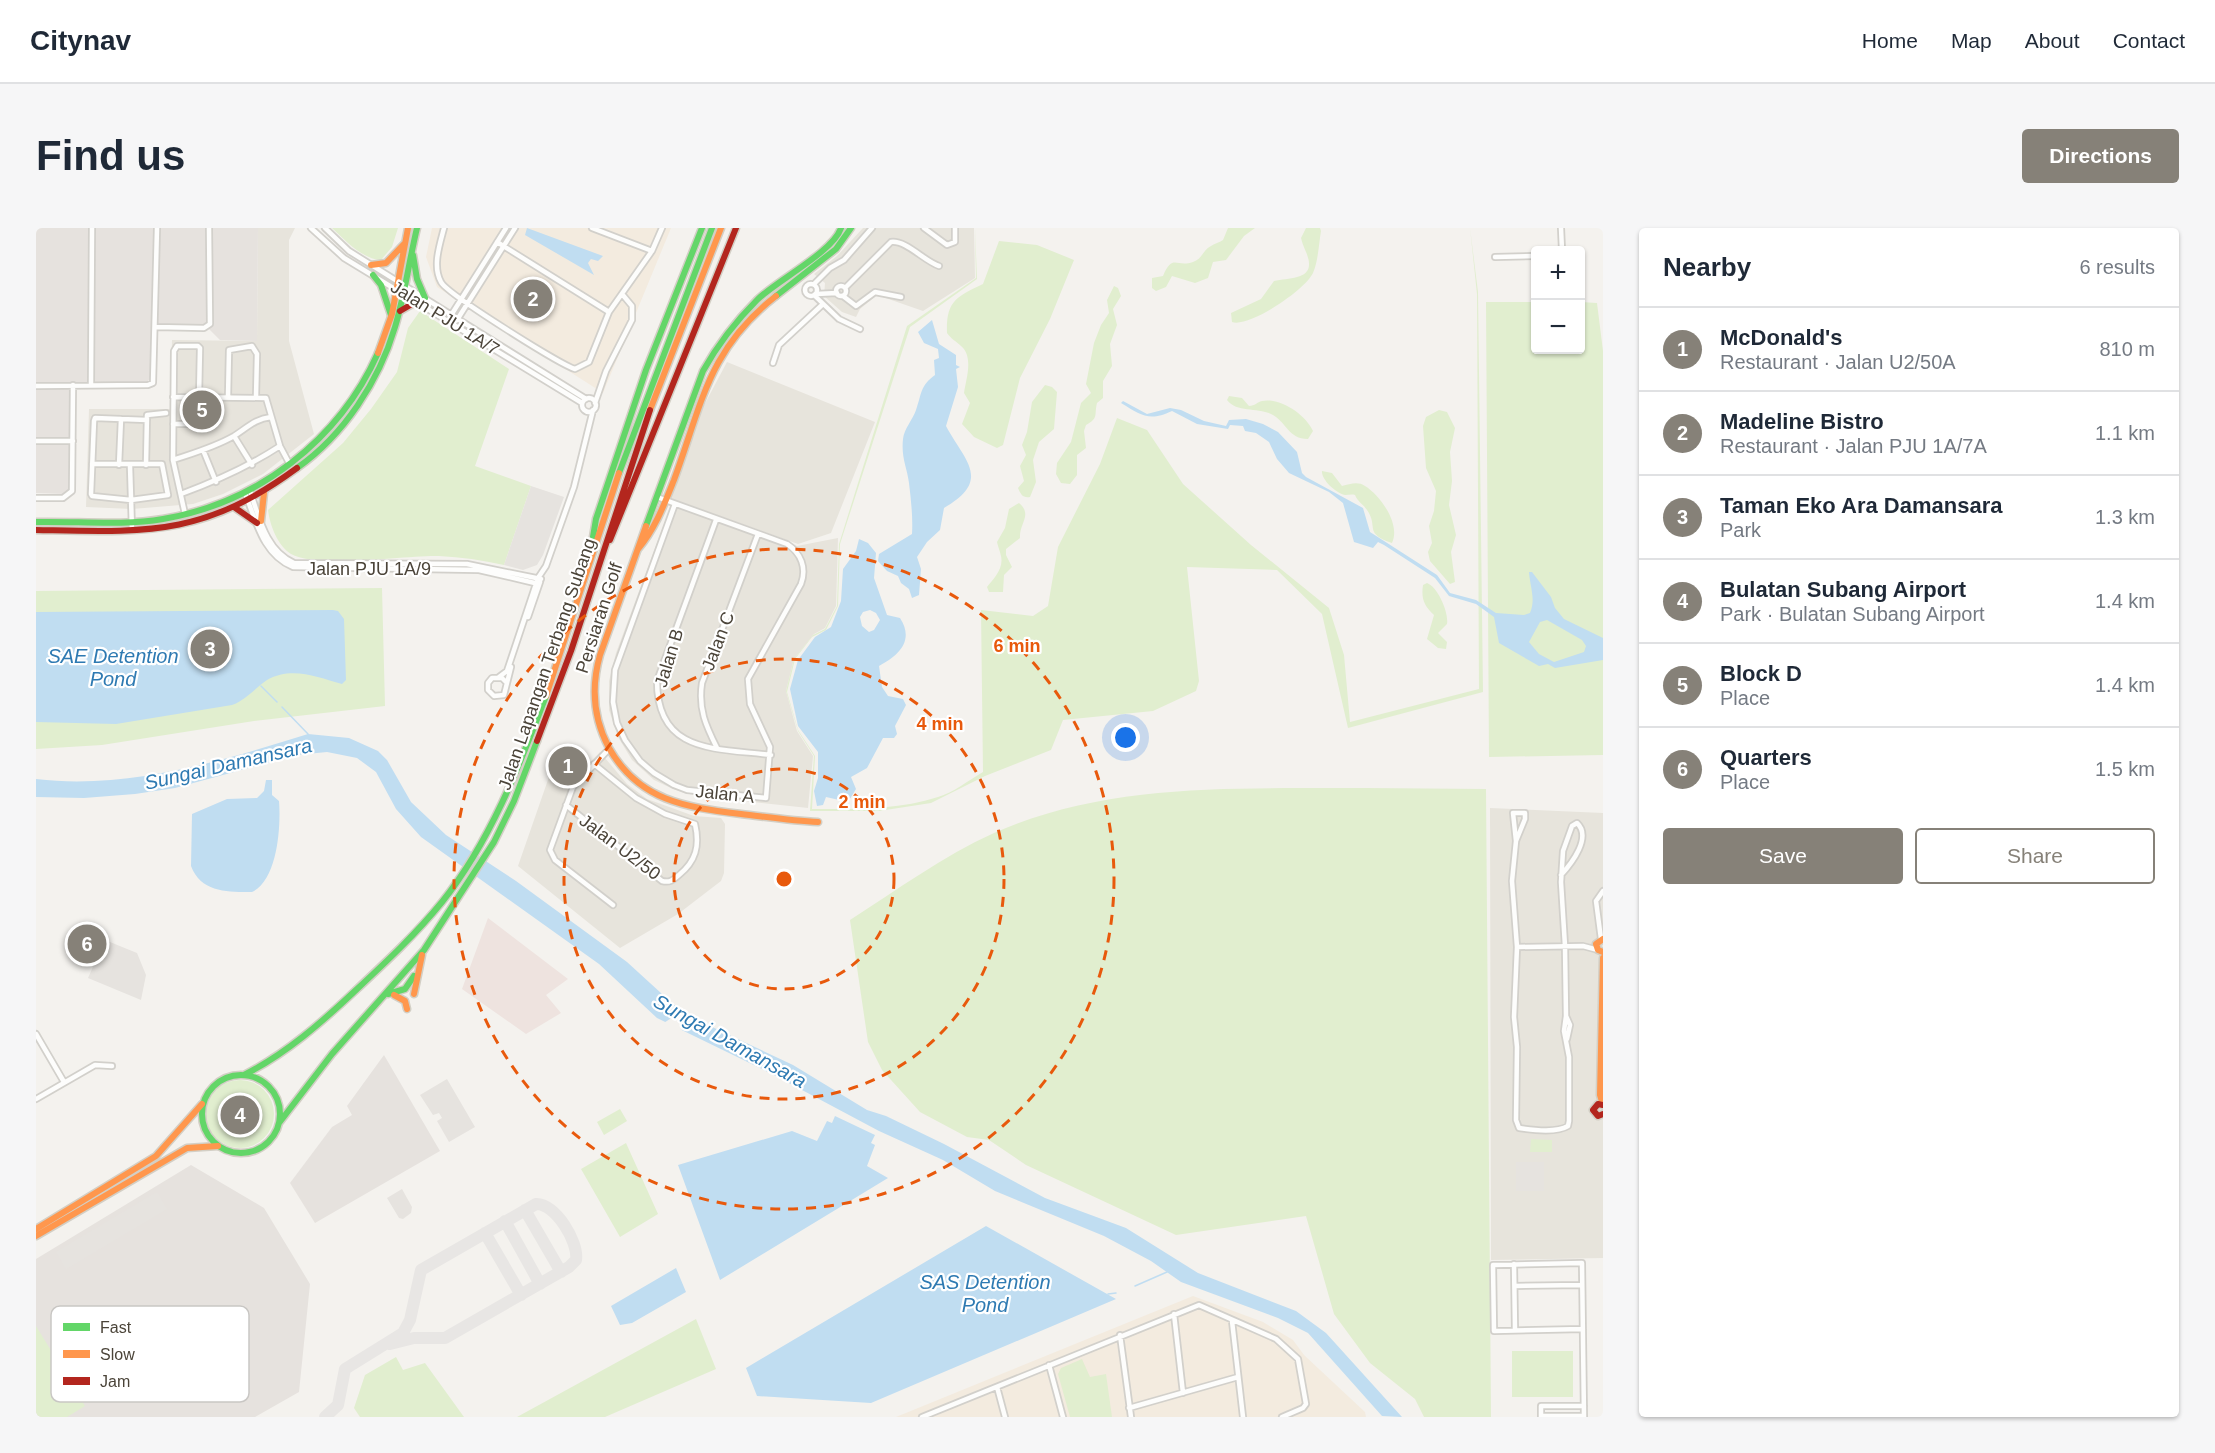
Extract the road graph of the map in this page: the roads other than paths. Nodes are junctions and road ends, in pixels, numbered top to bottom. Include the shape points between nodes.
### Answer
1 (92, 228) edge
2 (157, 228) edge
3 (209, 228) edge
4 (311, 228) edge
5 (325, 228) edge
6 (408, 228) edge
7 (417, 228) edge
8 (444, 228) edge
9 (506, 228) edge
10 (515, 228) edge
11 (592, 228) edge
12 (662, 228) edge
13 (702, 228) edge
14 (712, 228) edge
15 (721, 228) edge
16 (736, 228) edge
17 (840, 228) edge
18 (851, 228) edge
19 (872, 228) edge
20 (924, 228) edge
21 (955, 228) edge
22 (1561, 228) edge
23 (497, 242) junction
24 (405, 243) junction
25 (504, 246) junction
26 (1562, 246) edge
27 (412, 251) junction
28 (652, 251) junction
29 (1531, 256) edge
30 (1495, 257) dead end
31 (371, 265) junction
32 (939, 266) dead end
33 (374, 275) junction
34 (796, 278) junction
35 (814, 284) junction
36 (806, 287) junction
37 (402, 288) junction
38 (845, 288) junction
39 (837, 292) junction
40 (815, 293) junction
41 (622, 294) junction
42 (843, 296) junction
43 (901, 297) dead end
44 (462, 298) junction
45 (423, 301) junction
46 (468, 303) junction
47 (822, 305) junction
48 (400, 311) junction
49 (609, 312) junction
50 (450, 318) junction
51 (392, 319) junction
52 (456, 322) junction
53 (156, 327) junction
54 (731, 328) junction
55 (860, 330) dead end
56 (738, 331) junction
57 (772, 363) dead end
58 (91, 385) junction
59 (36, 386) edge
60 (73, 386) junction
61 (173, 397) junction
62 (199, 397) junction
63 (228, 397) junction
64 (256, 397) junction
65 (584, 401) junction
66 (595, 403) junction
67 (593, 410) junction
68 (585, 411) junction
69 (166, 413) dead end
70 (271, 417) junction
71 (121, 419) junction
72 (147, 420) junction
73 (173, 424) junction
74 (205, 424) dead end
75 (588, 427) junction
76 (234, 436) junction
77 (36, 441) edge
78 (73, 441) junction
79 (280, 446) junction
80 (203, 450) junction
81 (173, 460) junction
82 (289, 463) junction
83 (92, 464) junction
84 (119, 465) junction
85 (146, 465) junction
86 (252, 465) junction
87 (130, 466) junction
88 (216, 482) junction
89 (247, 492) junction
90 (264, 493) junction
91 (181, 494) junction
92 (657, 497) junction
93 (36, 498) edge
94 (131, 500) junction
95 (250, 500) junction
96 (664, 500) junction
97 (675, 504) junction
98 (233, 507) junction
99 (185, 514) junction
100 (716, 520) junction
101 (132, 521) junction
102 (36, 522) edge
103 (259, 522) junction
104 (36, 530) edge
105 (132, 530) junction
106 (758, 534) junction
107 (637, 550) junction
108 (589, 560) junction
109 (599, 562) junction
110 (539, 580) junction
111 (499, 677) junction
112 (506, 682) junction
113 (609, 749) junction
114 (717, 749) junction
115 (771, 755) junction
116 (594, 764) junction
117 (566, 805) junction
118 (818, 822) dead end
119 (1516, 841) junction
120 (1562, 875) junction
121 (1603, 891) edge
122 (613, 905) dead end
123 (1600, 939) edge
124 (1565, 946) junction
125 (1582, 946) junction
126 (1517, 947) junction
127 (424, 950) junction
128 (1600, 951) edge
129 (1603, 958) edge
130 (416, 974) junction
131 (389, 995) junction
132 (407, 1009) dead end
133 (36, 1034) edge
134 (112, 1066) dead end
135 (244, 1075) junction
136 (64, 1082) junction
137 (36, 1099) edge
138 (203, 1103) junction
139 (1601, 1105) edge
140 (1603, 1114) edge
141 (279, 1123) junction
142 (218, 1146) junction
143 (36, 1229) edge
144 (36, 1236) edge
145 (1514, 1264) junction
146 (1582, 1285) junction
147 (1515, 1286) junction
148 (1174, 1314) junction
149 (1232, 1321) junction
150 (1583, 1329) junction
151 (1515, 1330) junction
152 (1120, 1335) junction
153 (1049, 1365) junction
154 (1238, 1377) junction
155 (996, 1387) junction
156 (1183, 1393) junction
157 (1584, 1406) junction
158 (1129, 1408) junction
159 (1584, 1416) edge
160 (922, 1417) edge
161 (1005, 1417) edge
162 (1063, 1417) edge
163 (1131, 1417) edge
164 (1243, 1417) edge
165 (1282, 1417) edge
166 (1541, 1417) edge

1 - 58 street
2 - 53 street
3 - 53 street via 210,324 204,328
4 - 33 street, Jalan PJU 1A/7 via 344,258
5 - 31 street, Jalan PJU 1A/7
6 - 24 main road
7 - 27 main road
8 - 44 street via 438,274 444,287
9 - 23 street
10 - 25 street
11 - 28 street
12 - 28 street
13 - 108 main road via 646,370 596,519
14 - 108 main road, Jalan Lapangan Terbang Subang via 628,444
15 - 109 main road, Jalan Lapangan Terbang Subang via 640,436
16 - 109 main road
17 - 54 main road, Persiaran Golf via 831,243 772,287
18 - 34 main road, Persiaran Golf via 838,247
19 - 35 street
20 - 21 street via 947,245 955,242
22 - 26 street
23 - 25 street
23 - 44 street
24 - 31 main road via 386,263
24 - 37 main road
25 - 46 street
25 - 49 street
27 - 37 main road
27 - 45 main road
28 - 41 street
29 - 30 street
31 - 37 street, Jalan PJU 1A/7
32 - 38 street via 898,241 891,242
33 - 37 street, Jalan PJU 1A/7
33 - 51 main road
34 - 36 street
34 - 56 main road, Persiaran Golf
35 - 36 street
35 - 40 street
36 - 40 street via 808,295
37 - 45 street, Jalan PJU 1A/7
37 - 48 main road
37 - 51 main road
38 - 39 street via 841,286
38 - 42 street
39 - 40 street
39 - 42 street
40 - 47 street
41 - 49 street
41 - 66 street via 632,306 632,320
42 - 43 street via 856,306 875,292
44 - 46 street
44 - 50 street
45 - 48 main road
45 - 50 street, Jalan PJU 1A/7
46 - 49 street via 573,368 589,362
46 - 52 street
47 - 55 street
47 - 57 street via 779,345
48 - 90 main road via 379,371 351,415
50 - 52 street, Jalan PJU 1A/7
51 - 82 main road via 373,368 354,401 328,432
52 - 65 street, Jalan PJU 1A/7
53 - 58 street via 153,383
54 - 56 main road
54 - 92 main road, Persiaran Golf via 703,371
56 - 96 main road, Persiaran Golf via 708,381
58 - 60 street
59 - 60 street
60 - 78 street
61 - 62 street
61 - 62 street via 174,351 179,345 200,347
61 - 73 street
62 - 63 street
63 - 64 street
63 - 64 street via 230,350 252,346 257,354
64 - 70 street via 266,398
65 - 66 street, Jalan PJU 1A/7 via 592,399
65 - 68 street
66 - 67 street
67 - 68 street
67 - 75 street
68 - 75 street
69 - 72 street via 150,413
70 - 76 street via 256,420
70 - 79 street
71 - 72 street
71 - 83 street via 95,418
71 - 84 street
72 - 85 street
73 - 74 street
73 - 81 street
75 - 110 street via 574,487
76 - 80 street
76 - 86 street
77 - 78 street
78 - 93 street via 72,491 63,498
79 - 82 street
79 - 86 street
80 - 81 street
80 - 88 street
81 - 91 street
82 - 89 main road
83 - 84 street
83 - 94 street via 92,496
84 - 87 street
85 - 87 street
85 - 94 street via 164,466 168,495
86 - 88 street
87 - 94 street
88 - 91 street
89 - 95 street, Jalan PJU 1A/9
89 - 99 main road
90 - 95 main road
90 - 103 main road
91 - 99 street
92 - 96 street, Jalan A
92 - 107 main road, Persiaran Golf
94 - 101 street
95 - 98 main road
95 - 103 street, Jalan PJU 1A/9
96 - 97 street, Jalan A
96 - 107 main road, Persiaran Golf via 649,536
97 - 100 street, Jalan A
97 - 115 street, Jalan A via 615,670 612,702 617,723 639,761 654,774 687,790 766,798
98 - 103 main road
98 - 105 main road via 176,526
99 - 101 main road
100 - 106 street, Jalan A
100 - 114 street, Jalan B via 657,681 657,698 670,727 683,739
101 - 102 main road
101 - 105 street
103 - 110 street, Jalan PJU 1A/9 via 273,554 300,569 479,570
104 - 105 main road
106 - 114 street, Jalan C via 702,683 699,699 703,719
106 - 115 street, Jalan A via 794,548 804,572 792,603 748,680 750,704
107 - 113 main road, Persiaran Golf via 593,684 596,715
108 - 135 main road, Jalan Lapangan Terbang Subang via 513,778 455,885 439,907 321,1024 274,1059
109 - 127 main road, Jalan Lapangan Terbang Subang via 534,753 494,842
110 - 111 street via 507,671
110 - 112 street
111 - 112 street
111 - 112 street via 488,683 491,695 504,695
113 - 116 street
113 - 118 main road, Persiaran Golf via 637,784 650,794 681,806
114 - 115 street, Jalan B
116 - 117 street via 573,787
116 - 117 street, Jalan U2/50 via 636,798 695,824 692,864 673,880 662,881
117 - 122 street via 550,854
119 - 119 street via 1514,813 1525,813 1525,819
119 - 126 street via 1512,881
120 - 120 street via 1563,851 1572,826 1577,823 1581,830 1580,848
120 - 124 street
121 - 123 street via 1596,902
123 - 125 street
123 - 128 main road
124 - 125 street
124 - 126 street
124 - 126 street via 1569,1121 1566,1128 1526,1129 1517,1124
125 - 128 street
127 - 130 main road
127 - 131 main road, Jalan Lapangan Terbang Subang
129 - 139 main road
130 - 131 main road via 405,989
130 - 131 main road via 411,994
131 - 132 main road via 405,1001
131 - 141 main road, Jalan Lapangan Terbang Subang via 332,1054
133 - 136 street
134 - 136 street via 95,1065
135 - 138 main road via 230,1076 215,1084
135 - 141 main road via 265,1083 273,1091 280,1112
136 - 137 street
138 - 142 main road via 204,1127
138 - 143 main road via 156,1156
139 - 140 main road via 1595,1113
141 - 142 main road via 260,1149 239,1153
142 - 144 main road via 187,1148
145 - 146 street via 1582,1263
145 - 147 street
145 - 151 street via 1493,1265 1494,1331
146 - 147 street
146 - 150 street
147 - 151 street
148 - 149 street via 1202,1305
148 - 152 street
148 - 156 street
149 - 154 street
149 - 165 street via 1276,1339 1298,1359 1306,1404
150 - 151 street
150 - 157 street
152 - 153 street
152 - 158 street
153 - 155 street
153 - 162 street
154 - 156 street
154 - 164 street
155 - 160 street
155 - 161 street
156 - 158 street
157 - 159 street
157 - 166 street via 1541,1406
158 - 163 street
159 - 166 street

